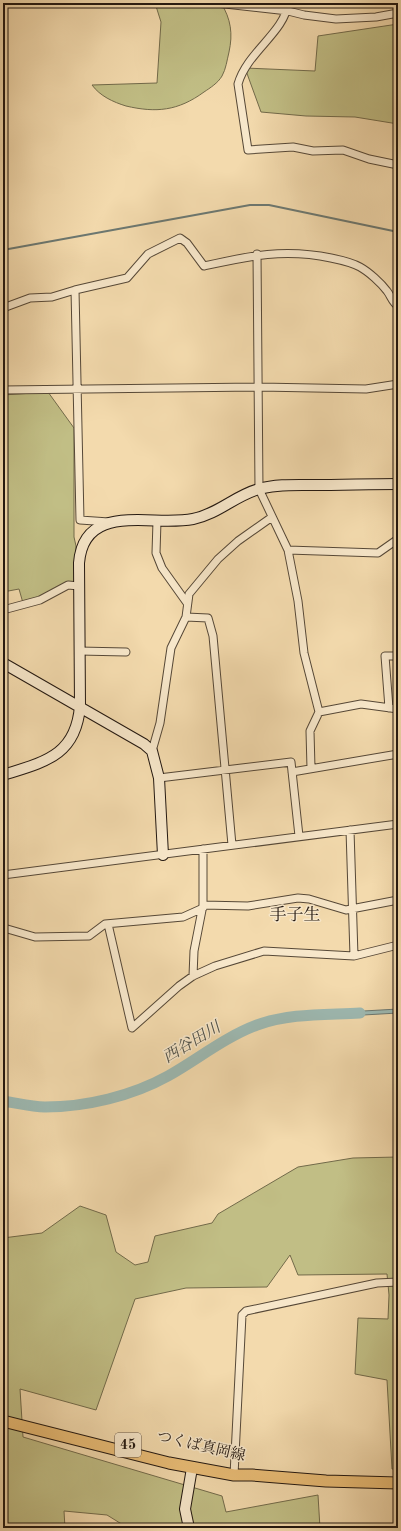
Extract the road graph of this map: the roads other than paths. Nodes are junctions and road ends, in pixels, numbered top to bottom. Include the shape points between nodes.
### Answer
1 (216, 3) edge
2 (288, 3) edge
3 (288, 11) junction
4 (398, 13) edge
5 (398, 165) edge
6 (257, 254) junction
7 (75, 290) junction
8 (398, 306) edge
9 (3, 308) edge
10 (398, 384) edge
11 (260, 388) junction
12 (3, 390) edge
13 (76, 390) junction
14 (398, 484) edge
15 (259, 488) junction
16 (272, 517) junction
17 (157, 521) junction
18 (109, 522) junction
19 (398, 539) edge
20 (288, 550) junction
21 (78, 586) junction
22 (187, 603) junction
23 (3, 610) edge
24 (186, 617) junction
25 (79, 651) junction
26 (126, 652) dead end
27 (398, 656) edge
28 (3, 663) edge
29 (80, 706) junction
30 (389, 708) junction
31 (398, 709) edge
32 (319, 712) junction
33 (152, 751) junction
34 (398, 754) edge
35 (311, 768) junction
36 (226, 770) junction
37 (292, 772) junction
38 (3, 775) edge
39 (159, 778) junction
40 (398, 824) edge
41 (350, 830) junction
42 (299, 836) junction
43 (232, 845) junction
44 (203, 849) junction
45 (163, 855) junction
46 (3, 875) edge
47 (398, 900) edge
48 (203, 906) junction
49 (352, 909) junction
50 (108, 924) junction
51 (3, 926) edge
52 (398, 945) edge
53 (354, 956) junction
54 (193, 976) junction
55 (398, 1282) edge
56 (3, 1414) edge
57 (3, 1421) edge
58 (192, 1468) junction
59 (234, 1472) junction
60 (398, 1483) edge
61 (189, 1528) edge

1 - 3 street
2 - 3 street
3 - 4 street via 336,19
3 - 5 street via 281,24 254,54 241,75 238,89 248,150 293,147 314,151 343,150
6 - 7 street via 204,266 187,243 180,238 148,254 127,278
6 - 8 street via 305,254 346,261 360,267 374,278
6 - 11 street
7 - 9 street via 52,297 24,299
7 - 13 street
10 - 11 street via 366,389
11 - 13 street
11 - 15 street
12 - 13 street
13 - 18 street via 80,520
14 - 15 street
15 - 16 street
15 - 17 street via 210,514 189,520
16 - 20 street
16 - 22 street via 218,559 189,594
17 - 18 street
17 - 22 street via 156,553 162,568
18 - 21 street via 99,526 85,540 80,554
19 - 20 street via 378,553
20 - 32 street via 298,601 304,653
21 - 23 street via 68,585 40,600
21 - 25 street
22 - 24 street
24 - 33 street via 171,648 160,723
24 - 36 street via 208,618 213,636
25 - 26 street
25 - 29 street
27 - 30 street via 385,656
28 - 29 street
29 - 33 street
29 - 38 street via 77,728 68,743 56,754 38,764
30 - 31 street
30 - 32 street via 360,704
32 - 35 street via 310,731
33 - 39 street
34 - 35 street
35 - 37 street
36 - 37 street via 291,762
36 - 39 street
36 - 43 street
37 - 42 street
39 - 45 street
40 - 41 street
41 - 42 street
41 - 49 street
42 - 43 street
43 - 44 street
44 - 45 street
44 - 48 street
45 - 46 street
47 - 49 street
48 - 49 street via 248,906 298,898 346,910
48 - 50 street via 183,917
48 - 54 street via 194,951
49 - 53 street
50 - 51 street via 89,936 80,937 35,937
50 - 54 street via 132,1028
52 - 53 street
53 - 54 street via 264,951 215,966
55 - 59 street via 377,1283 246,1311 242,1315
56 - 59 main road, つくば真岡線 / 45
57 - 58 main road, つくば真岡線 / 45
58 - 59 main road, つくば真岡線 / 45
58 - 61 street via 185,1509
59 - 60 main road, つくば真岡線 / 45 via 326,1481

